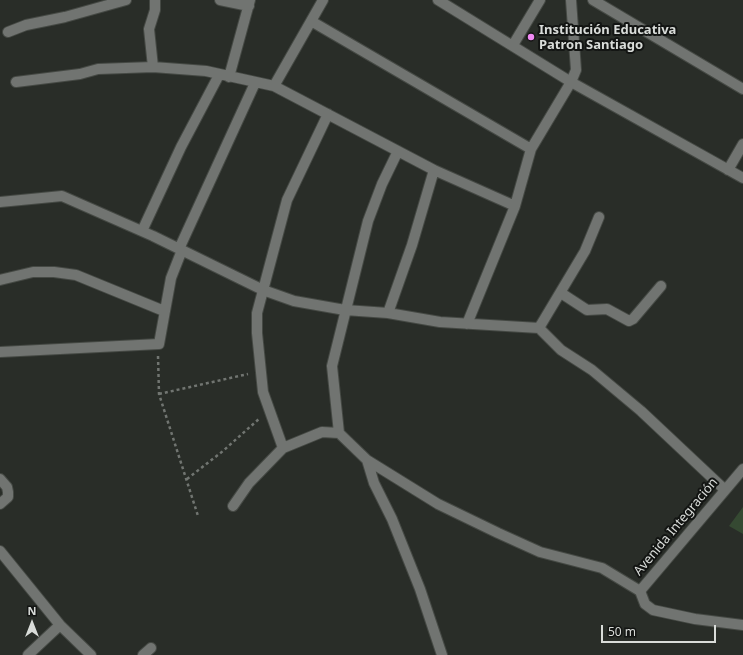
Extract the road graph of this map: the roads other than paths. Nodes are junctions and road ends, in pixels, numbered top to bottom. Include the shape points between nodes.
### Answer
1 (126, 0) edge
2 (155, 0) edge
3 (220, 0) edge
4 (323, 0) edge
5 (438, 0) edge
6 (540, 0) edge
7 (571, 0) edge
8 (593, 0) edge
9 (250, 3) edge
10 (311, 21) junction
11 (8, 32) dead end
12 (513, 46) junction
13 (153, 67) junction
14 (219, 75) junction
15 (229, 77) junction
16 (16, 82) dead end
17 (571, 82) junction
18 (255, 83) junction
19 (274, 86) junction
20 (743, 89) edge
21 (328, 114) junction
22 (743, 144) edge
23 (531, 149) junction
24 (398, 151) junction
25 (434, 170) junction
26 (728, 170) junction
27 (743, 178) edge
28 (0, 202) edge
29 (515, 206) junction
30 (599, 217) dead end
31 (142, 231) junction
32 (180, 250) junction
33 (0, 280) edge
34 (661, 286) dead end
35 (263, 290) junction
36 (561, 293) junction
37 (345, 310) junction
38 (164, 311) junction
39 (388, 313) junction
40 (468, 324) junction
41 (539, 328) junction
42 (0, 352) edge
43 (339, 433) junction
44 (283, 448) junction
45 (367, 460) junction
46 (743, 469) edge
47 (0, 479) edge
48 (724, 489) junction
49 (0, 504) edge
50 (233, 506) dead end
51 (0, 551) edge
52 (640, 591) junction
53 (60, 625) junction
54 (743, 625) edge
55 (152, 648) dead end
56 (28, 655) edge
57 (90, 655) edge
58 (143, 655) edge
59 (442, 655) edge

1 - 11 street via 26,25
2 - 13 street via 149,30
3 - 9 street
4 - 10 street
5 - 12 street
6 - 12 street
7 - 17 street via 576,70
8 - 20 street
9 - 15 street
10 - 19 street
10 - 23 street
12 - 17 street
13 - 14 street via 178,67
13 - 16 street via 98,69 80,74
14 - 15 street
14 - 31 street via 181,147
15 - 18 street
17 - 23 street
17 - 26 street
18 - 19 street
18 - 32 street
19 - 21 street
21 - 24 street
21 - 35 street via 287,200
22 - 26 street
23 - 29 street
24 - 25 street
24 - 37 street via 368,220
25 - 29 street
25 - 39 street via 412,245
26 - 27 street
28 - 31 street via 62,196
29 - 40 street
30 - 36 street via 585,251
31 - 32 street
32 - 35 street
32 - 38 street
33 - 38 street via 33,272 76,275
34 - 36 street via 629,321 607,309 587,310
35 - 37 street via 294,301
35 - 44 street via 257,313 263,392
36 - 41 street
37 - 39 street
37 - 43 street via 332,366
38 - 42 street via 159,344
39 - 40 street
40 - 41 street
41 - 48 street via 560,350 592,370 641,411
43 - 44 street via 322,432
43 - 45 street
44 - 50 street via 249,484
45 - 52 street via 438,504 498,533 540,552 602,568
45 - 59 street via 374,483 392,519 420,589
46 - 48 street, Avenida Integración
47 - 49 street via 8,492 8,498
48 - 52 street, Avenida Integración
51 - 53 street
52 - 54 street, Avenida Integración via 645,604 653,610
53 - 56 street
53 - 57 street
55 - 58 street

